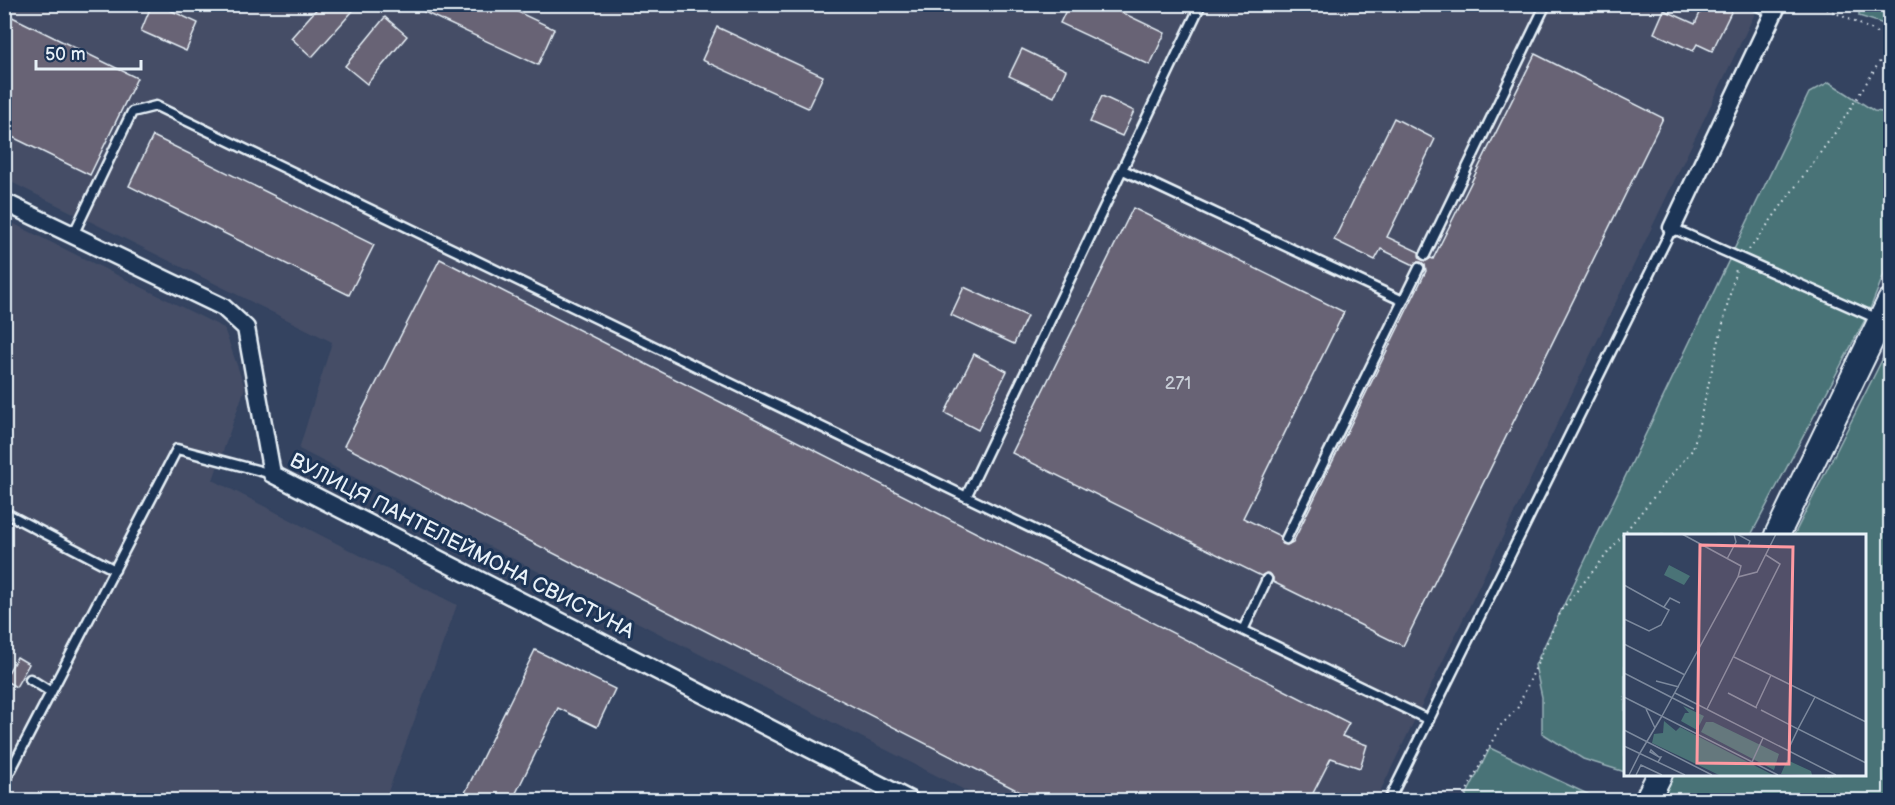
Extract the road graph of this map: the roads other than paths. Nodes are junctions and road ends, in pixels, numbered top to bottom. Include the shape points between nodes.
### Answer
1 (1201, 4) edge
2 (1546, 4) edge
3 (1754, 4) edge
4 (1776, 9) edge
5 (1123, 170) junction
6 (4, 202) edge
7 (1672, 228) junction
8 (73, 235) junction
9 (1425, 255) dead end
10 (1419, 268) dead end
11 (1403, 301) junction
12 (1886, 311) edge
13 (272, 474) junction
14 (966, 497) junction
15 (4, 512) edge
16 (1777, 534) edge
17 (1286, 539) dead end
18 (115, 570) junction
19 (1267, 579) dead end
20 (1244, 628) dead end
21 (30, 679) dead end
22 (51, 692) junction
23 (1429, 720) junction
24 (1660, 775) edge
25 (4, 783) edge
26 (910, 801) edge
27 (1389, 801) edge
28 (1647, 801) edge

1 - 5 lane
2 - 9 lane
3 - 4 lane
4 - 7 street
5 - 11 lane
5 - 14 lane
6 - 8 street, ВУЛИЦЯ ПАНТЕЛЕЙМОНА СВИСТУНА
7 - 12 lane
7 - 23 lane
8 - 13 street, ВУЛИЦЯ ПАНТЕЛЕЙМОНА СВИСТУНА via 223,307 246,328
8 - 14 lane via 132,112 156,106
10 - 11 lane
11 - 17 lane
12 - 16 main road
13 - 18 lane via 177,449
13 - 26 street, ВУЛИЦЯ ПАНТЕЛЕЙМОНА СВИСТУНА
14 - 23 lane
15 - 18 lane
18 - 22 lane
19 - 20 lane
21 - 22 lane
22 - 25 lane
23 - 27 lane
24 - 28 main road

